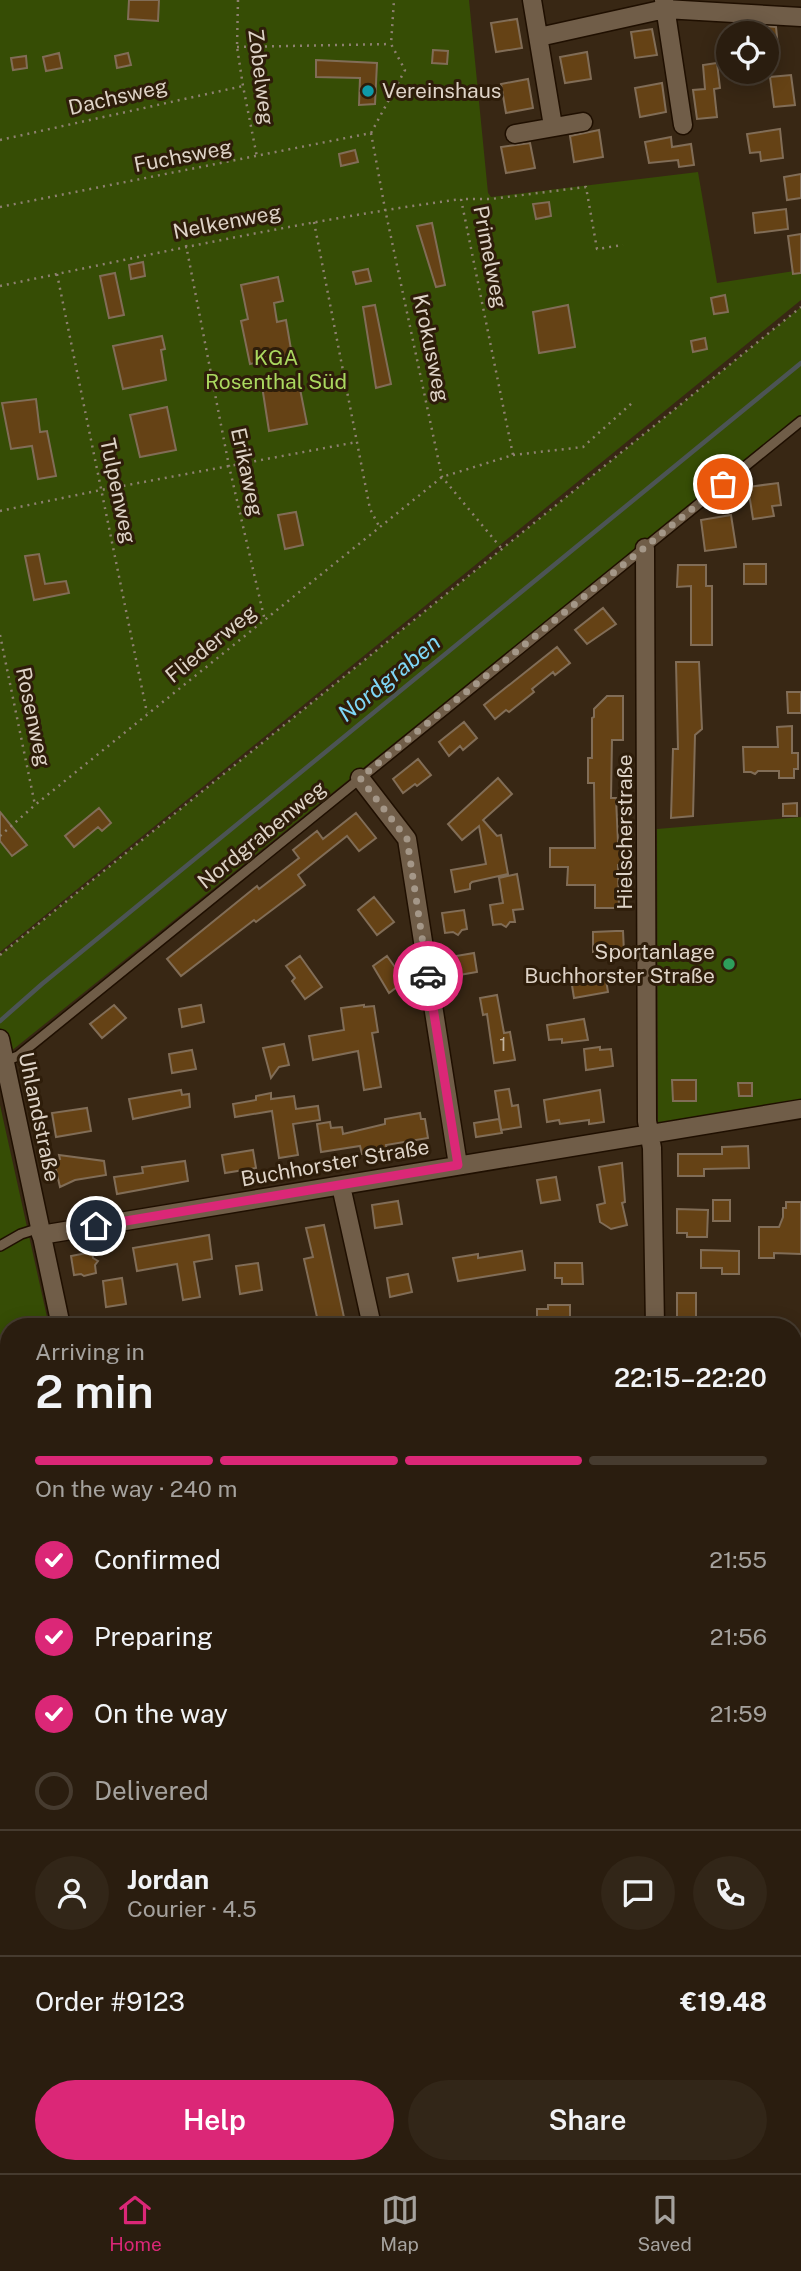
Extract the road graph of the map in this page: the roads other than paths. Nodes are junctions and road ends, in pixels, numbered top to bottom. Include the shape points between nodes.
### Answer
1 (532, 0) edge
2 (664, 5) edge
3 (801, 17) edge
4 (539, 37) junction
5 (583, 122) dead end
6 (683, 125) dead end
7 (554, 126) junction
8 (515, 134) dead end
9 (801, 421) edge
10 (645, 548) junction
11 (360, 778) junction
12 (3, 1052) edge
13 (801, 1109) edge
14 (649, 1135) junction
15 (458, 1165) junction
16 (341, 1186) junction
17 (41, 1231) junction
18 (0, 1246) edge
19 (59, 1318) edge
20 (370, 1318) edge
21 (655, 1318) edge

1 - 4 street
2 - 3 street
2 - 4 street
2 - 6 street
4 - 7 street
5 - 7 street
7 - 8 street
9 - 10 lane, Nordgrabenweg
10 - 11 lane, Nordgrabenweg
10 - 14 street, Hielscherstraße
11 - 12 lane, Nordgrabenweg via 18,1056
11 - 15 street via 407,839
12 - 17 street, Uhlandstraße
13 - 14 street, Buchhorster Straße
14 - 15 street, Buchhorster Straße
14 - 21 street, Hielscherstraße
15 - 16 street, Buchhorster Straße
16 - 17 street, Buchhorster Straße
16 - 20 street
17 - 18 lane via 21,1234
17 - 19 street, Uhlandstraße

